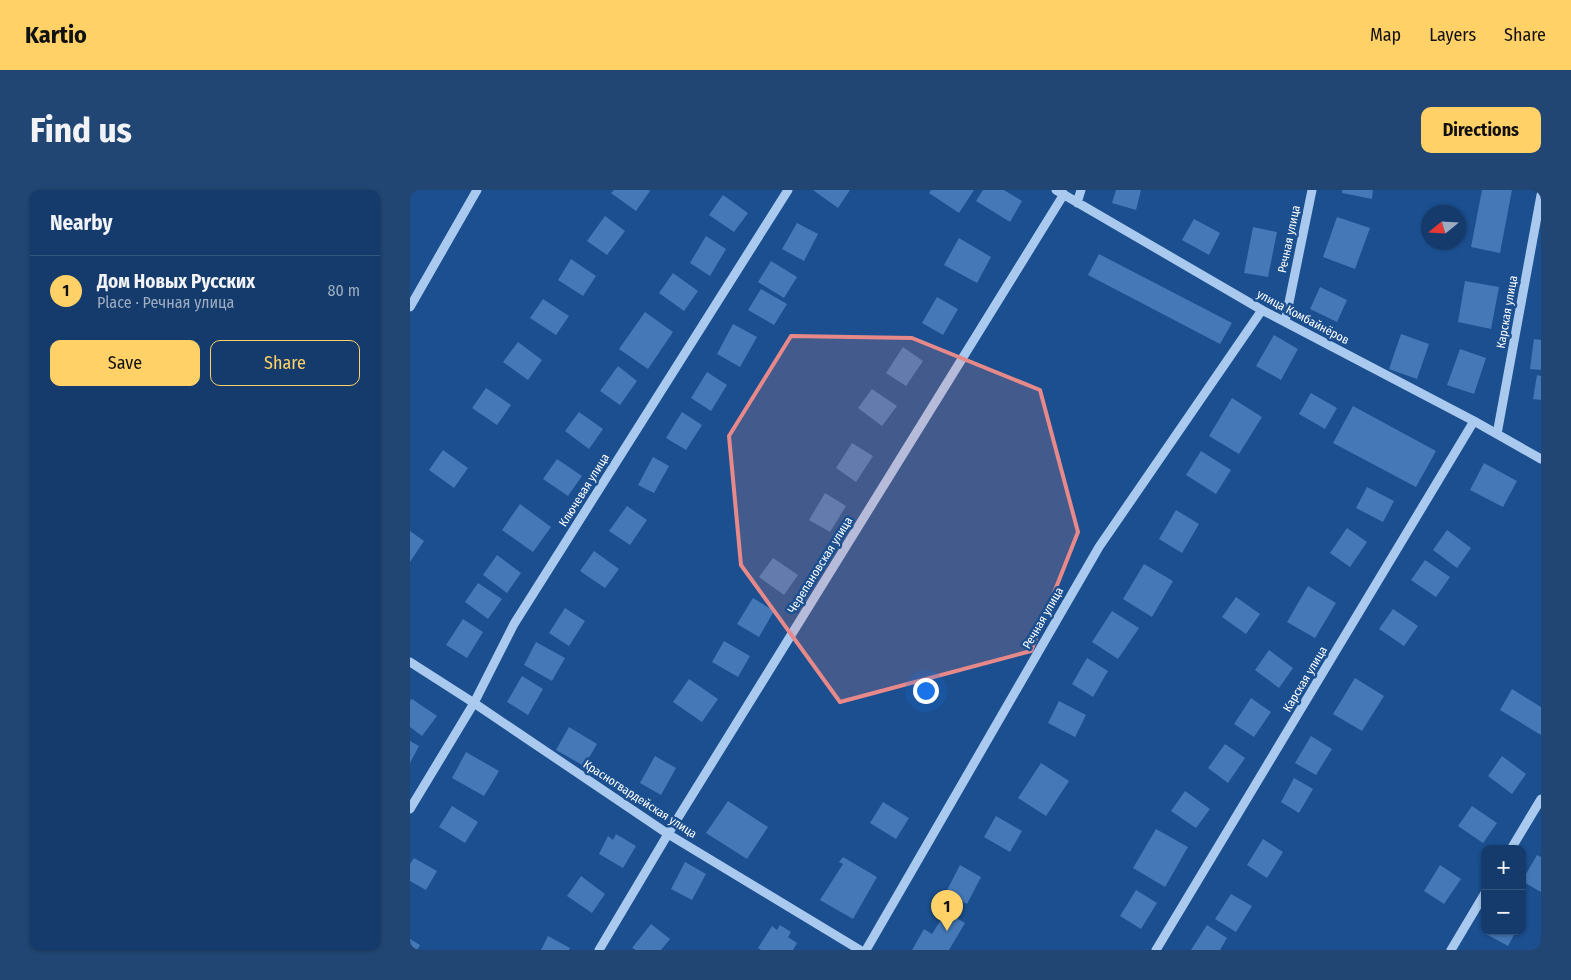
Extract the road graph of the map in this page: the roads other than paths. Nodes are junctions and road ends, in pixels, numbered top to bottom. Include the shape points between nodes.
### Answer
1 (477, 190) edge
2 (788, 190) edge
3 (1081, 190) edge
4 (1312, 190) edge
5 (1060, 192) edge
6 (1541, 195) edge
7 (1077, 203) junction
8 (410, 306) edge
9 (1262, 310) junction
10 (1285, 322) junction
11 (1474, 422) junction
12 (1497, 434) junction
13 (1541, 459) edge
14 (410, 662) edge
15 (474, 703) junction
16 (1541, 799) edge
17 (410, 808) edge
18 (668, 834) junction
19 (1513, 845) edge
20 (1481, 900) edge
21 (599, 950) edge
22 (860, 950) edge
23 (866, 950) edge
24 (1156, 950) edge
25 (1451, 950) edge

1 - 8 street
2 - 15 street, Ключевая улица via 514,624
3 - 7 street
4 - 10 street, Речная улица
5 - 7 street, улица Комбайнёров
5 - 18 street, Черепановская улица
6 - 12 street, Карская улица
7 - 9 street, улица Комбайнёров
9 - 10 street, улица Комбайнёров
9 - 23 street, Речная улица via 1099,547
10 - 11 street, улица Комбайнёров
11 - 12 street, улица Комбайнёров
11 - 24 street, Карская улица
12 - 13 street, улица Комбайнёров
14 - 15 street, Красногвардейская улица
15 - 17 street, Ключевая улица
15 - 18 street, Красногвардейская улица
16 - 19 street
18 - 21 street, Черепановская улица
18 - 22 street, Красногвардейская улица
20 - 25 street

